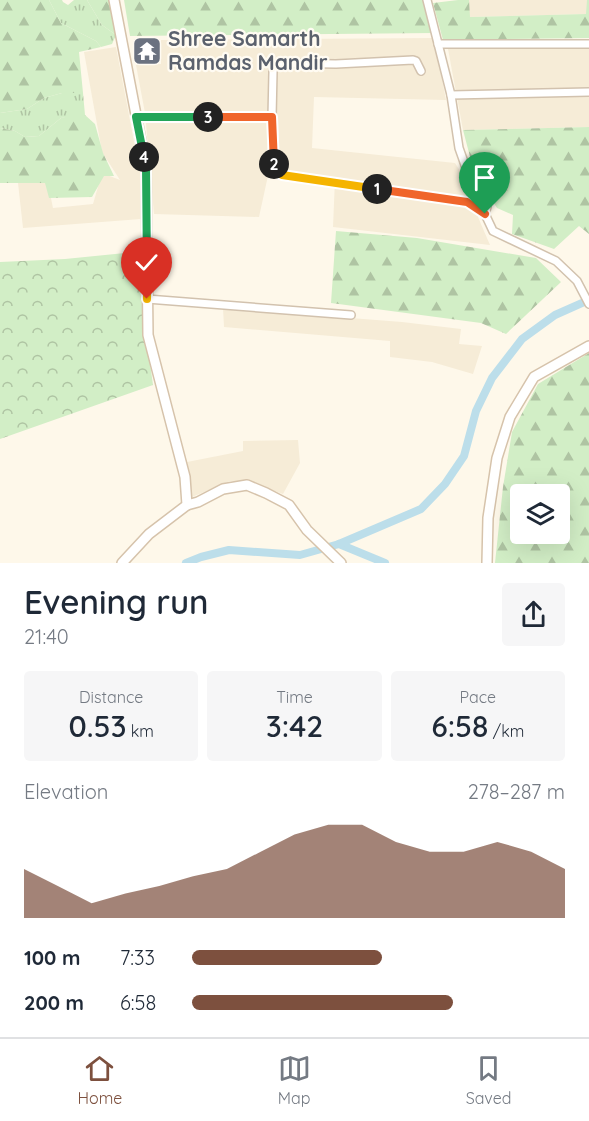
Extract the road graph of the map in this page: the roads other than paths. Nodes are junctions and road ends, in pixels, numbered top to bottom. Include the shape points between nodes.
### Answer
1 (114, 0) edge
2 (427, 0) edge
3 (438, 44) junction
4 (589, 44) edge
5 (421, 71) dead end
6 (589, 92) edge
7 (451, 95) junction
8 (136, 117) junction
9 (272, 117) junction
10 (485, 214) junction
11 (147, 299) junction
12 (589, 304) edge
13 (351, 315) dead end
14 (589, 346) edge
15 (187, 505) junction
16 (122, 563) edge
17 (341, 563) edge
18 (487, 563) edge

1 - 8 street
2 - 3 street
3 - 4 street
3 - 7 street
5 - 9 street via 413,60 277,63 273,72
6 - 7 street
7 - 10 street via 459,148 471,182 487,207
8 - 9 street
8 - 11 street via 146,167
9 - 10 street via 274,171 282,175 467,202
10 - 12 street via 493,231 556,261 577,281
11 - 13 street
11 - 15 street via 148,335 186,477
14 - 18 street via 534,377 510,417 497,458 488,518
15 - 16 street via 149,534
15 - 17 street via 223,489 247,485 289,506

